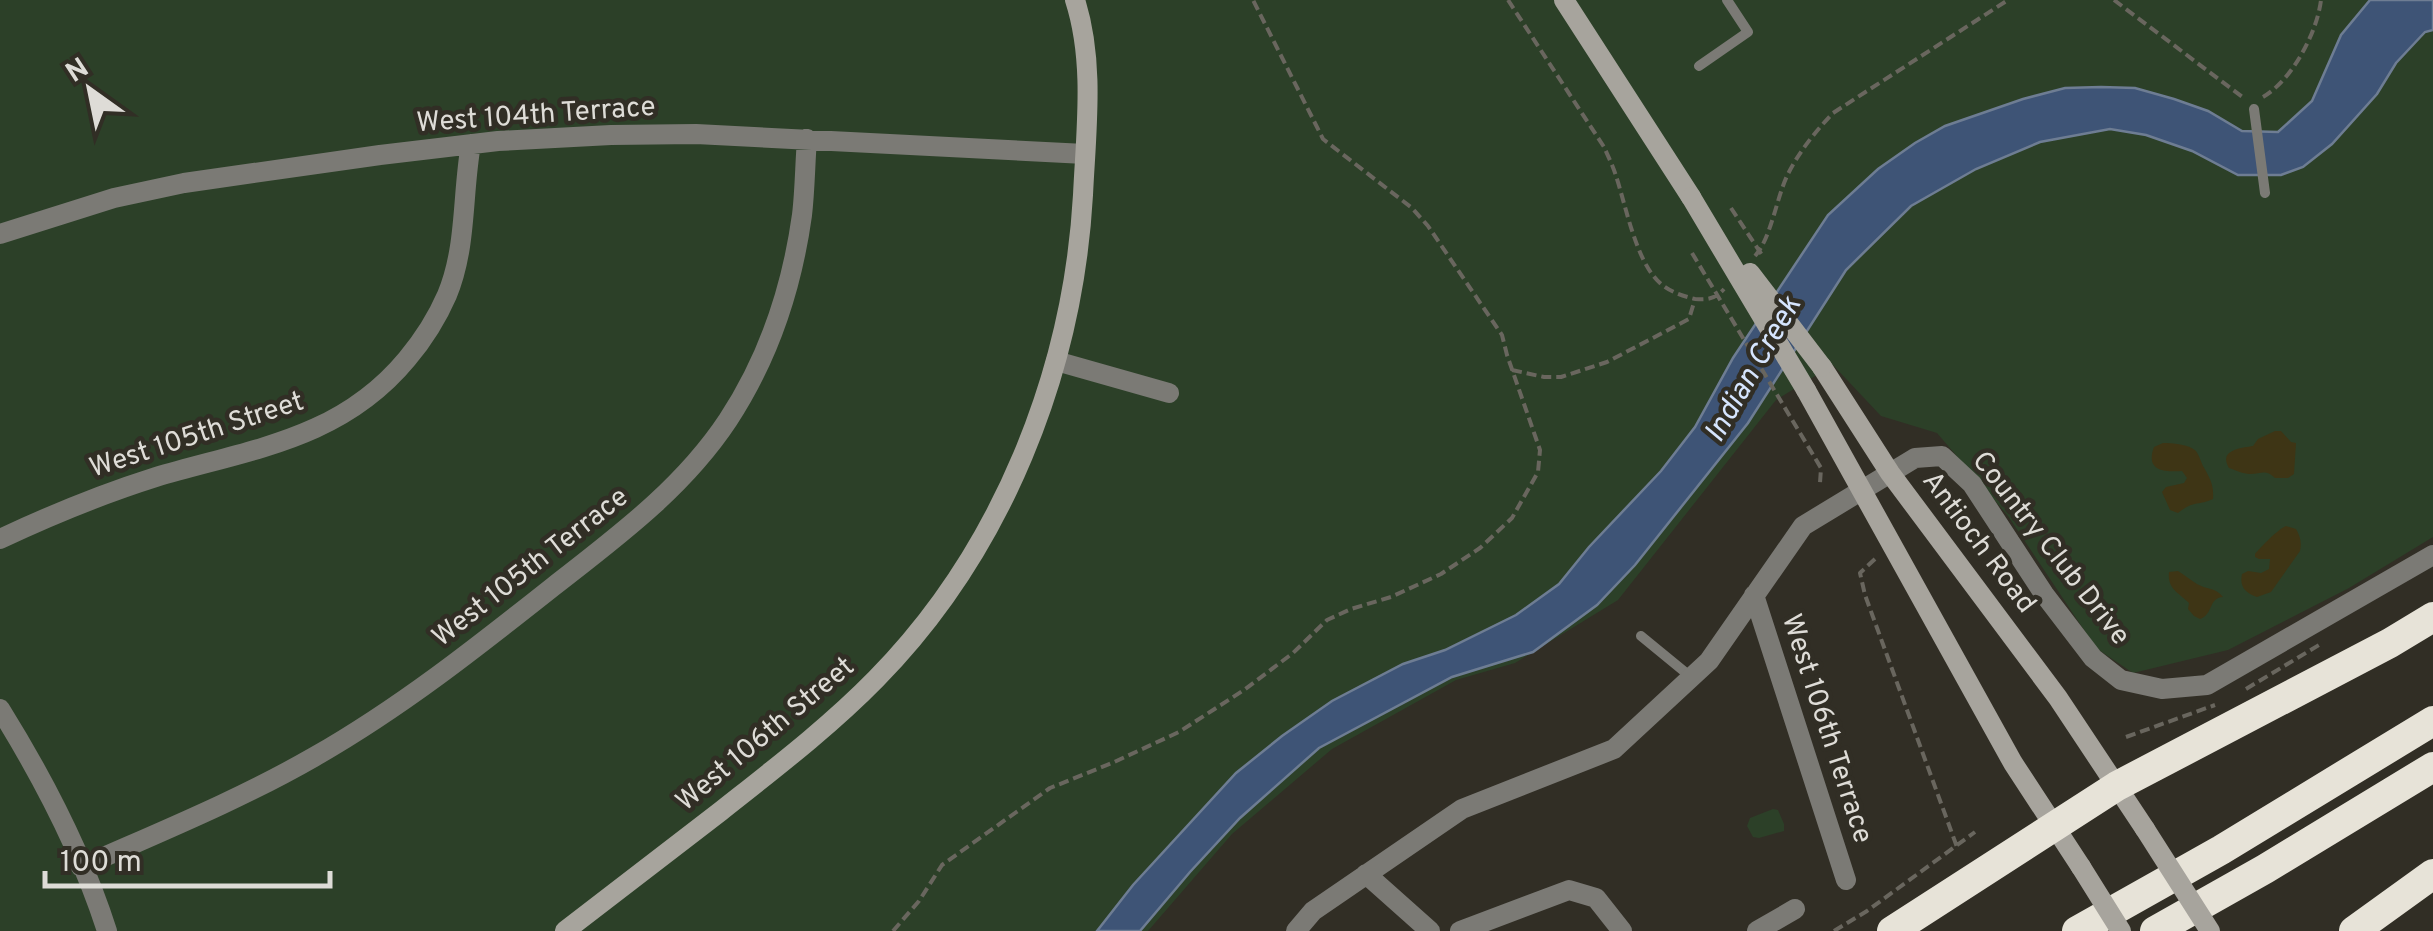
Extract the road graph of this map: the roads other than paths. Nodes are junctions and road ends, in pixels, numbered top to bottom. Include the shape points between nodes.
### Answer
1 (1075, 0) edge
2 (1564, 0) edge
3 (1728, 0) edge
4 (1699, 66) dead end
5 (2254, 109) dead end
6 (807, 139) junction
7 (471, 144) junction
8 (1085, 154) junction
9 (2266, 193) dead end
10 (1691, 197) junction
11 (0, 234) edge
12 (1056, 361) junction
13 (1170, 393) dead end
14 (1890, 473) junction
15 (1863, 490) junction
16 (0, 540) edge
17 (2433, 555) edge
18 (1754, 595) junction
19 (2433, 618) edge
20 (1641, 636) dead end
21 (1692, 677) junction
22 (0, 709) edge
23 (2433, 721) edge
24 (2433, 767) edge
25 (2116, 786) junction
26 (2054, 826) junction
27 (82, 866) junction
28 (1366, 874) junction
29 (2433, 874) edge
30 (1846, 880) dead end
31 (1795, 910) dead end
32 (108, 931) edge
33 (565, 931) edge
34 (1296, 931) edge
35 (1430, 931) edge
36 (1460, 931) edge
37 (1622, 931) edge
38 (1757, 931) edge
39 (1892, 931) edge
40 (2077, 931) edge
41 (2122, 931) edge
42 (2155, 931) edge
43 (2210, 931) edge
44 (2354, 931) edge

1 - 8 main road, West 106th Street via 1086,56
2 - 10 main road, Antioch Road
3 - 4 lane via 1748,32
5 - 9 lane
6 - 7 street, West 104th Terrace via 610,135
6 - 8 street, West 104th Terrace
6 - 27 street, West 105th Terrace via 802,214 778,318 730,418 668,493 460,660 364,726 234,800
7 - 11 street, West 104th Terrace via 184,183
7 - 16 street, West 105th Street via 448,293 420,342 366,399 299,436 113,491
8 - 12 main road, West 106th Street via 1081,230
10 - 14 main road, Antioch Road, bridge via 1822,367
10 - 15 main road, Antioch Road, bridge
12 - 13 street
12 - 33 main road, West 106th Street via 1018,469 990,524 962,572 880,676 772,771
14 - 15 street, West 106th Terrace
14 - 17 street, Country Club Drive via 1915,458 1942,456 1972,484 2093,658 2120,680 2162,689 2207,685
14 - 25 main road, Antioch Road via 2026,652
15 - 18 street, West 106th Terrace via 1803,526
15 - 26 main road, Antioch Road
18 - 21 street, West 106th Terrace
18 - 30 street, West 106th Terrace
19 - 25 highway
20 - 21 lane
21 - 28 street, West 106th Terrace via 1614,749 1462,808
22 - 27 street
23 - 40 highway
24 - 42 highway
25 - 26 highway
25 - 43 main road, Antioch Road, bridge
26 - 39 highway
26 - 41 main road, Antioch Road, bridge
27 - 32 street
28 - 34 street, West 106th Terrace
28 - 35 street
29 - 44 highway
31 - 38 street
36 - 37 street via 1569,890 1596,898

